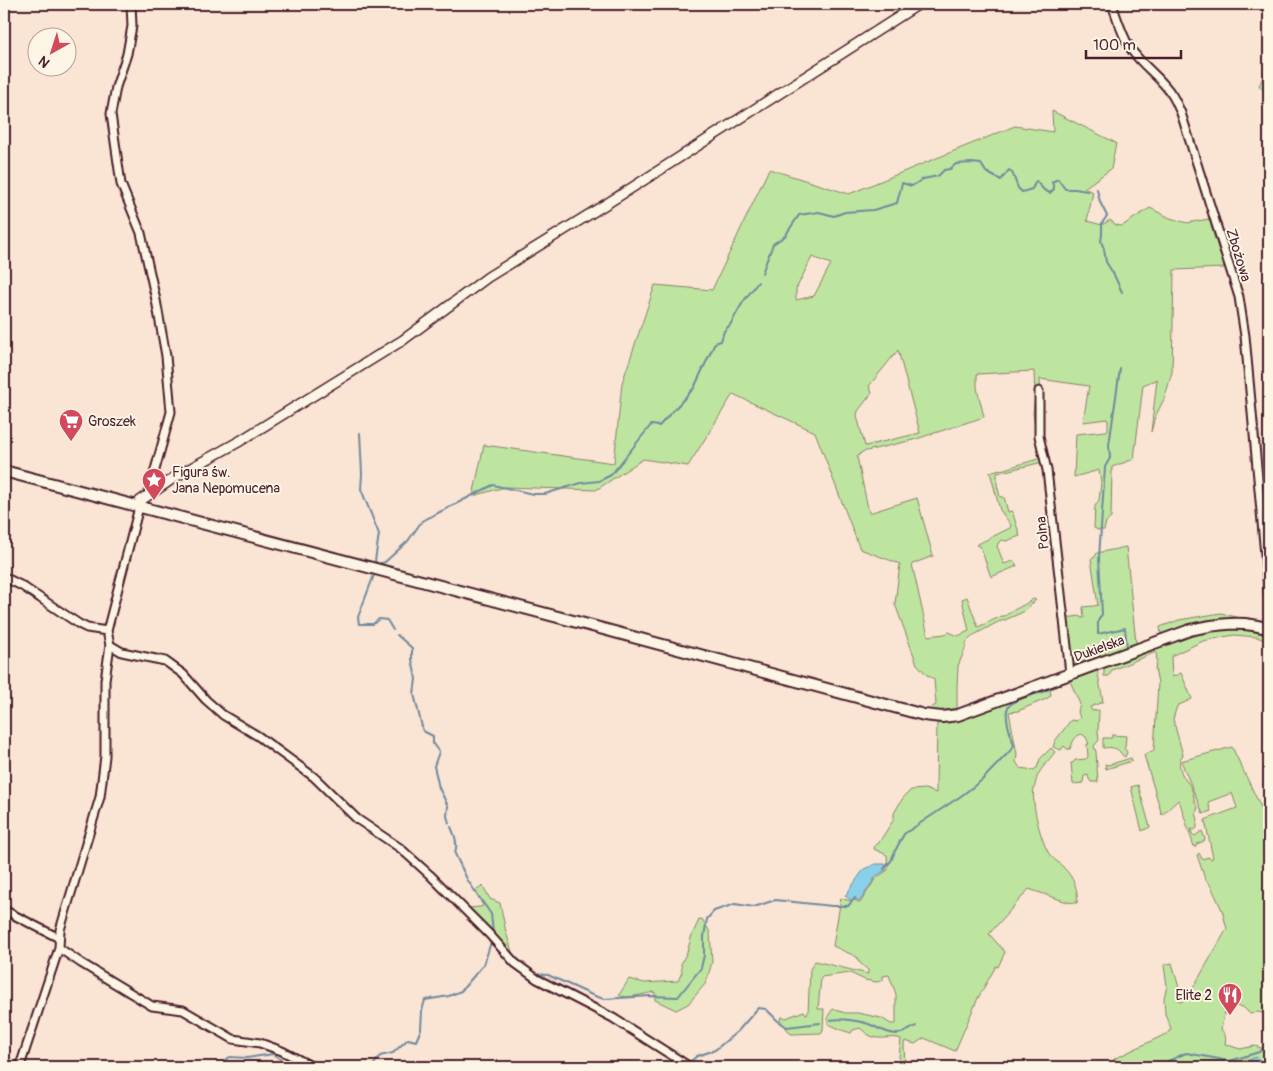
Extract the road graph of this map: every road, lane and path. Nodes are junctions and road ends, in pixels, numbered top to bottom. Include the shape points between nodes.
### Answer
1 (131, 4) edge
2 (919, 4) edge
3 (1112, 4) edge
4 (1039, 391) dead end
5 (4, 471) edge
6 (148, 495) junction
7 (138, 506) junction
8 (4, 576) edge
9 (1269, 599) edge
10 (1269, 629) edge
11 (107, 631) junction
12 (110, 646) junction
13 (1070, 673) junction
14 (4, 910) edge
15 (59, 938) junction
16 (60, 948) junction
17 (18, 1067) edge
18 (313, 1067) edge
19 (690, 1067) edge

1 - 6 street via 132,26 127,54 111,114 121,184 141,233 156,300 171,412
2 - 6 street via 488,277 403,340
3 - 9 street, Zbożowa via 1130,47 1172,94 1181,113 1239,297
4 - 13 street, Polna via 1039,436 1047,470
5 - 7 main road
6 - 7 street
7 - 11 street
7 - 13 main road, Dukielska via 924,715 958,715
8 - 11 street via 79,624
10 - 13 main road, Dukielska via 1239,624 1203,627
11 - 12 street
12 - 15 street via 105,680 105,756 100,797
12 - 19 street via 122,652 165,661 183,674 223,715 314,777 357,819 400,848 515,962 537,979 614,1018
14 - 15 street
15 - 16 street
16 - 17 street
16 - 18 street via 152,1006 183,1010 233,1039 260,1043

